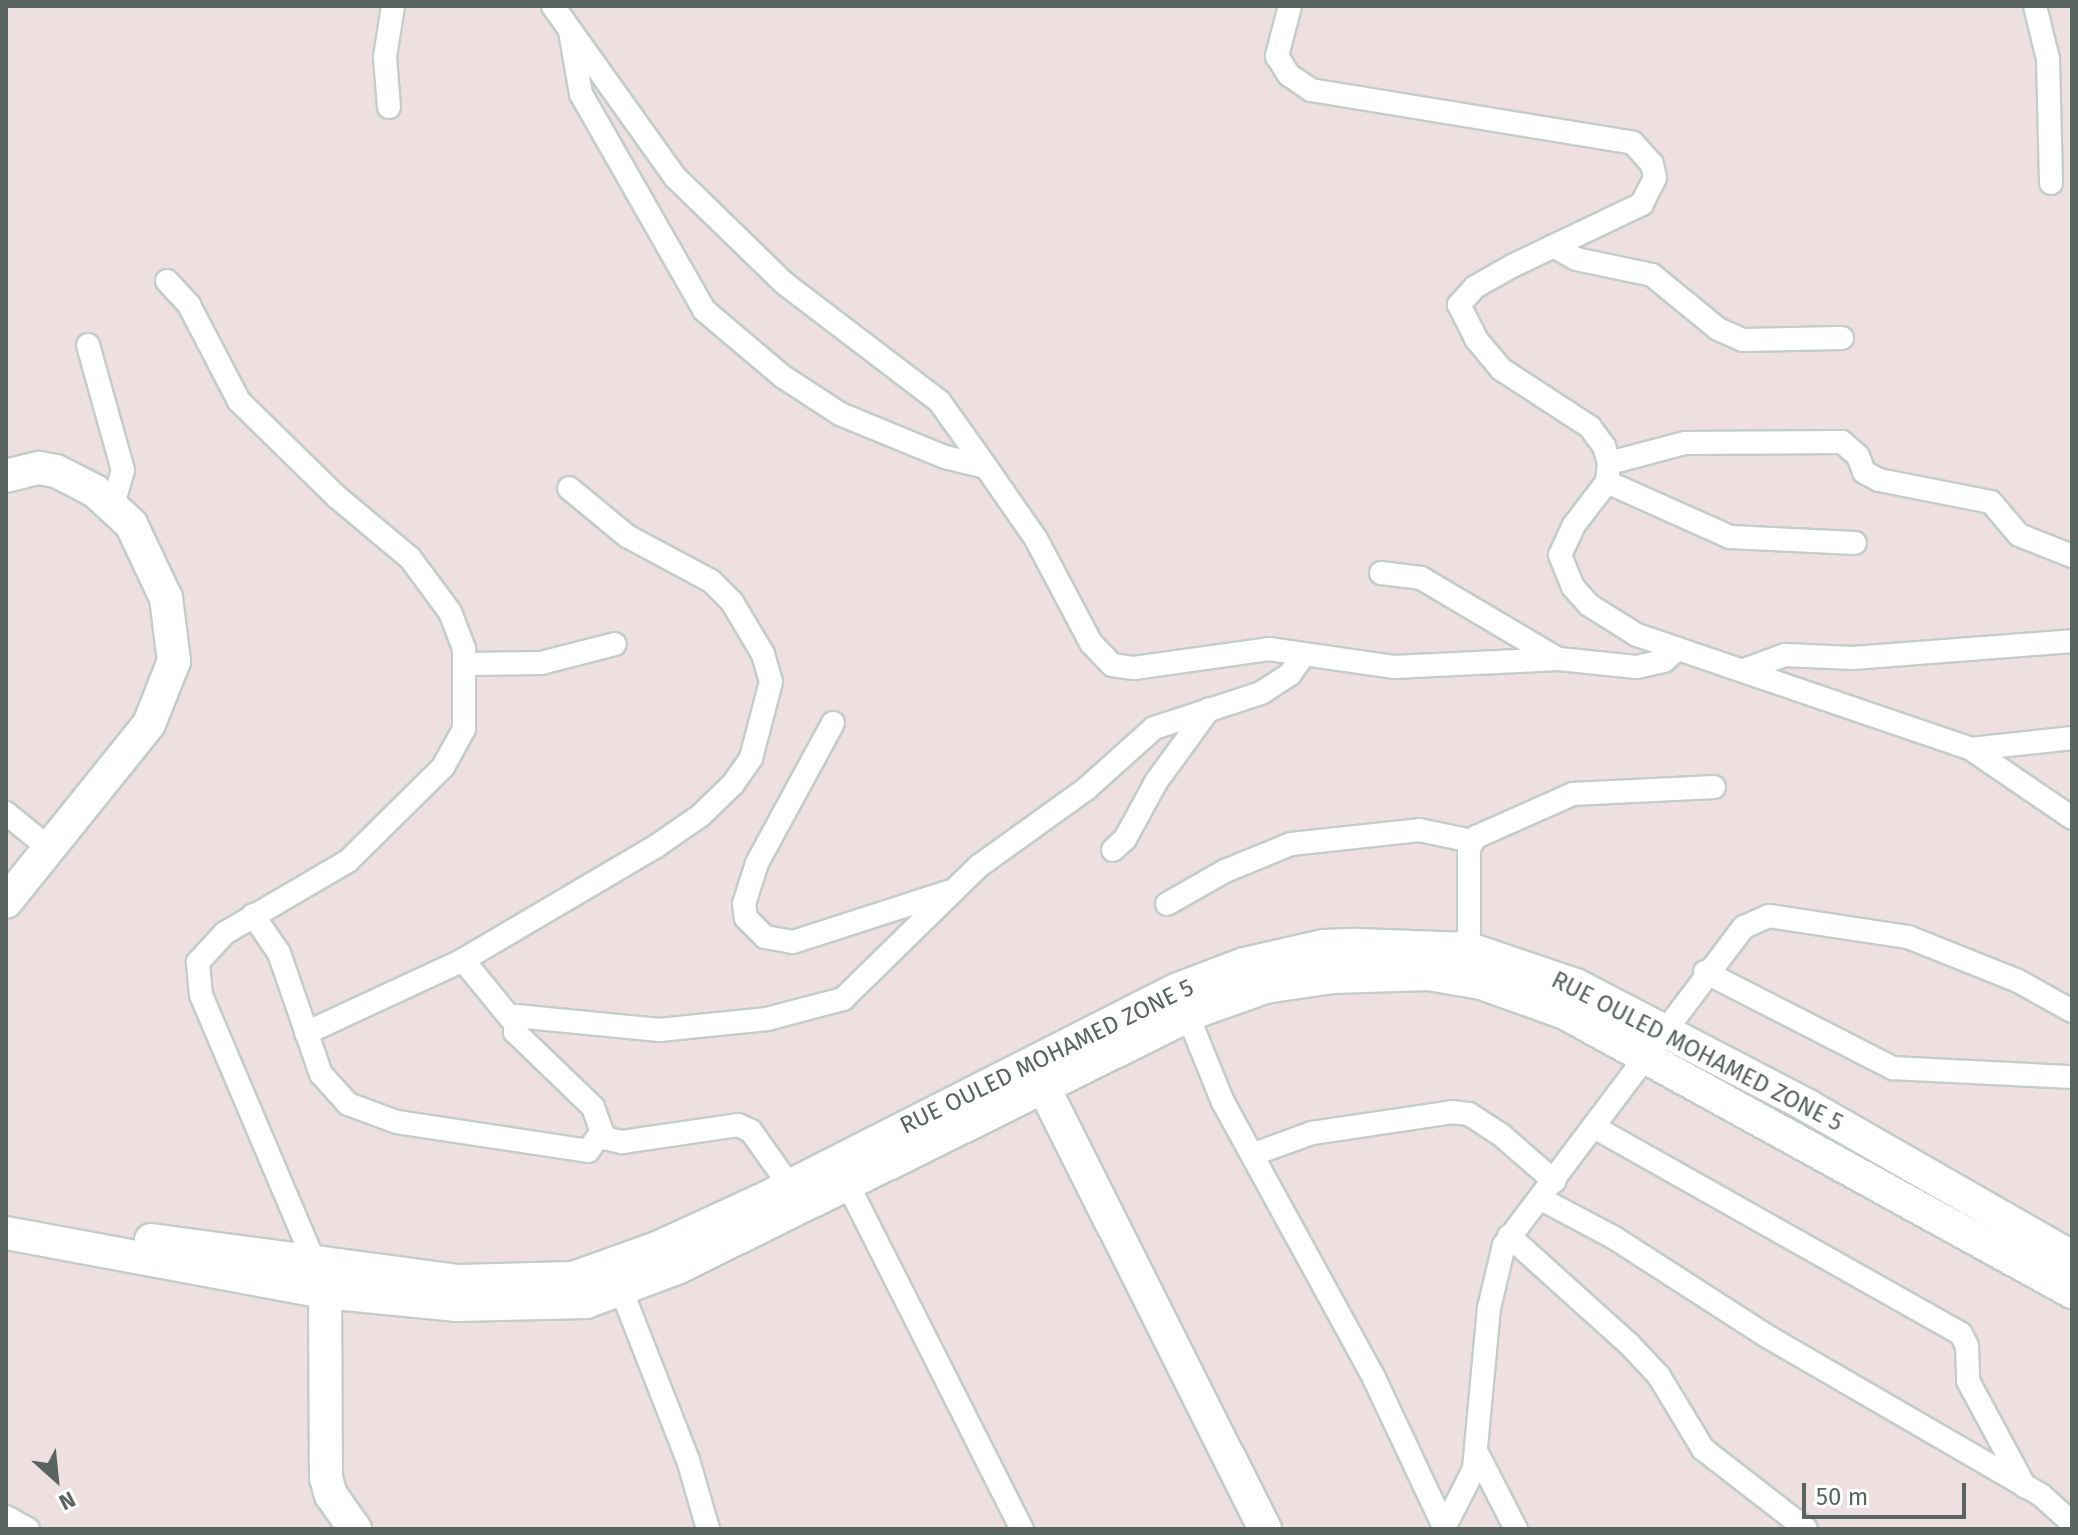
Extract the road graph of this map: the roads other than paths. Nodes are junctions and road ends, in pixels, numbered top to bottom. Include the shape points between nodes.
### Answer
1 (393, 6) edge
2 (553, 6) edge
3 (1290, 6) edge
4 (2035, 6) edge
5 (570, 31) junction
6 (389, 107) dead end
7 (2051, 183) dead end
8 (1553, 246) junction
9 (167, 281) dead end
10 (1842, 338) dead end
11 (88, 345) dead end
12 (986, 467) junction
13 (1608, 472) junction
14 (6, 476) edge
15 (569, 488) dead end
16 (113, 506) junction
17 (1855, 543) dead end
18 (2072, 556) edge
19 (1381, 573) dead end
20 (2072, 641) edge
21 (615, 644) dead end
22 (1677, 649) junction
23 (1303, 656) junction
24 (1559, 659) junction
25 (466, 664) junction
26 (1744, 670) junction
27 (1209, 709) junction
28 (833, 723) dead end
29 (2072, 738) edge
30 (1971, 749) junction
31 (1714, 787) dead end
32 (6, 813) edge
33 (2072, 818) edge
34 (1472, 841) junction
35 (50, 849) junction
36 (1113, 850) dead end
37 (953, 890) junction
38 (6, 902) edge
39 (1167, 904) dead end
40 (253, 915) junction
41 (1469, 949) junction
42 (463, 960) junction
43 (1705, 972) junction
44 (2072, 1011) edge
45 (1188, 1016) junction
46 (512, 1020) junction
47 (306, 1033) junction
48 (1654, 1042) junction
49 (1037, 1075) junction
50 (2072, 1077) edge
51 (1594, 1127) junction
52 (600, 1137) junction
53 (1254, 1154) junction
54 (842, 1174) junction
55 (790, 1186) junction
56 (1548, 1190) junction
57 (6, 1215) edge
58 (6, 1233) edge
59 (1509, 1236) junction
60 (2072, 1257) edge
61 (314, 1261) junction
62 (617, 1279) junction
63 (325, 1292) junction
64 (2072, 1292) edge
65 (1476, 1451) junction
66 (2025, 1487) junction
67 (2067, 1510) edge
68 (6, 1517) edge
69 (1444, 1528) edge
70 (28, 1529) edge
71 (355, 1529) edge
72 (708, 1529) edge
73 (1022, 1529) edge
74 (1265, 1529) edge
75 (1516, 1529) edge
76 (1806, 1529) edge

1 - 6 street via 385,57
2 - 5 street
3 - 8 street via 1277,56 1289,75 1311,90 1633,143 1645,151 1655,178 1642,204
4 - 7 street via 2048,59
5 - 12 street via 675,177 784,283 939,401
5 - 12 street via 581,94 704,310 782,376 840,414 945,457
8 - 10 street via 1576,259 1652,275 1718,329 1743,340
8 - 13 street via 1475,287 1459,305 1461,314 1509,377 1590,427
9 - 25 street via 189,305 239,401 434,585 450,612
11 - 16 street via 123,470
12 - 23 street via 1036,539 1091,643 1112,665 1134,668 1235,651
13 - 17 street via 1730,537
13 - 18 street via 1685,443 1842,442 1858,456 1864,472 1879,480 1991,502 2019,535
13 - 22 street via 1574,525 1560,555 1563,567 1589,605 1637,635
14 - 16 street via 39,468 56,471
15 - 42 street via 627,536 720,588 763,654 771,691 744,771 700,816
16 - 35 street via 141,539 166,598 172,674 149,724
19 - 24 street via 1421,578
20 - 26 street via 1853,658 1785,655
21 - 25 street via 541,663
22 - 24 street via 1650,666
22 - 26 street
23 - 24 street via 1394,667
23 - 27 street via 1275,687
25 - 40 street via 464,729 443,767 348,861
26 - 30 street
27 - 36 street
27 - 37 street via 1154,728 1086,789 1013,838
28 - 37 street via 757,863 744,904 746,918 765,937 793,942
29 - 30 street
30 - 33 street
31 - 34 street via 1573,794
32 - 35 street
34 - 39 street via 1419,830 1291,844 1225,871
34 - 41 street
35 - 38 street
37 - 46 street via 843,999 767,1019 659,1030 532,1014
40 - 47 street via 279,953
40 - 61 street via 201,954 201,995
41 - 48 street, RUE OULED MOHAMED ZONE 5 via 1576,985
41 - 49 street, RUE OULED MOHAMED ZONE 5 via 1323,946 1244,964 1176,990
42 - 46 street
42 - 47 street
43 - 44 street via 1744,927 1769,916 1785,917 1908,937 2018,981
43 - 48 street
43 - 50 street via 1893,1068
45 - 48 street, RUE OULED MOHAMED ZONE 5 via 1265,987 1333,977 1428,974 1511,992
45 - 49 street, RUE OULED MOHAMED ZONE 5
45 - 53 street via 1223,1102
46 - 52 street via 515,1032 593,1107
47 - 52 street via 334,1093 366,1114 578,1153 588,1151
48 - 51 street
48 - 60 street, RUE OULED MOHAMED ZONE 5
48 - 64 street, RUE OULED MOHAMED ZONE 5
49 - 54 street, RUE OULED MOHAMED ZONE 5
49 - 74 street
51 - 56 street
51 - 66 street via 1961,1334 1967,1346 1968,1381
52 - 55 street via 622,1142 738,1125 751,1131
53 - 56 street via 1312,1133 1452,1112 1469,1114 1500,1134
53 - 69 street via 1374,1378
54 - 55 street, RUE OULED MOHAMED ZONE 5
54 - 62 street, RUE OULED MOHAMED ZONE 5
54 - 73 street
55 - 62 street, RUE OULED MOHAMED ZONE 5
56 - 59 street
56 - 66 street via 1765,1335
57 - 61 street, RUE OULED MOHAMED ZONE 5
58 - 63 street, RUE OULED MOHAMED ZONE 5
59 - 65 street via 1489,1308
59 - 76 street via 1659,1376 1703,1449
61 - 62 street, RUE OULED MOHAMED ZONE 5 via 460,1281
61 - 63 street
62 - 63 street, RUE OULED MOHAMED ZONE 5 via 586,1302 457,1305
62 - 72 street via 688,1460
63 - 71 street via 326,1478 331,1495
65 - 69 street via 1465,1495
65 - 75 street
66 - 67 street
68 - 70 street

